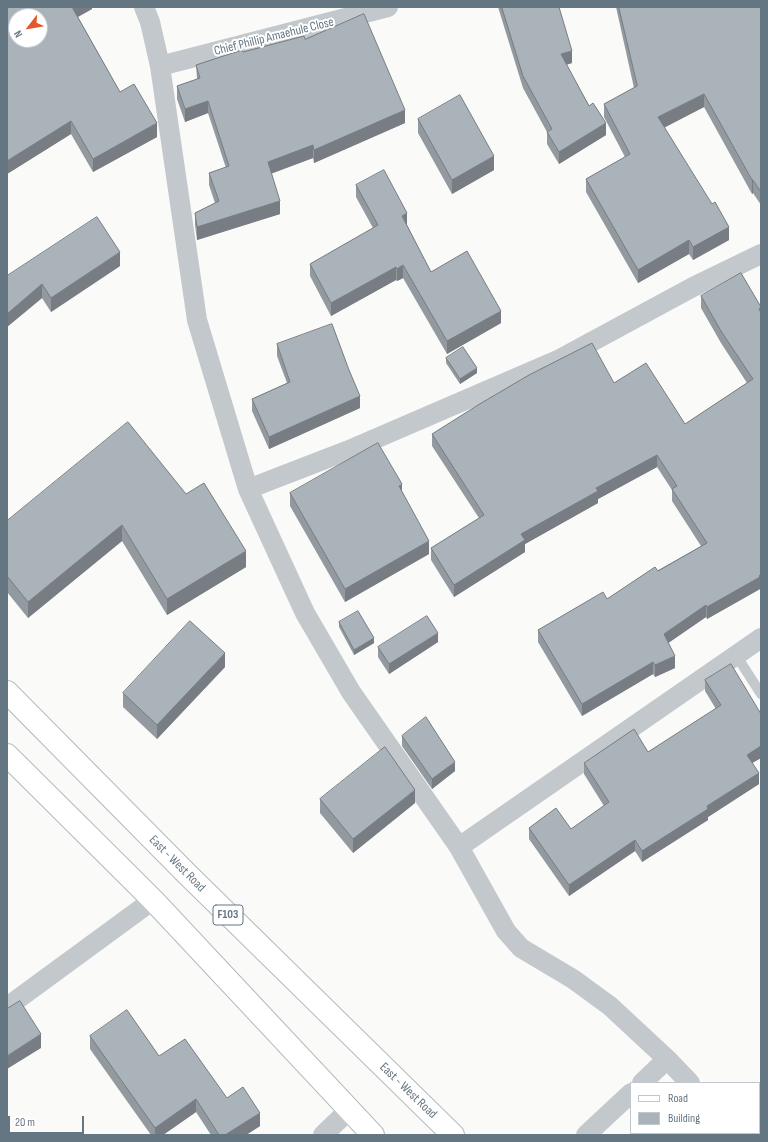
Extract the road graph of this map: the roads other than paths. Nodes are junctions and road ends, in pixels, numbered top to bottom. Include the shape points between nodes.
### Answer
1 (144, 7) edge
2 (388, 7) edge
3 (160, 66) junction
4 (761, 254) edge
5 (248, 489) junction
6 (761, 638) edge
7 (736, 655) junction
8 (7, 692) edge
9 (761, 694) edge
10 (7, 755) edge
11 (459, 847) junction
12 (153, 900) junction
13 (7, 1007) edge
14 (667, 1059) junction
15 (643, 1082) edge
16 (689, 1082) edge
17 (630, 1094) edge
18 (349, 1110) junction
19 (323, 1135) edge
20 (373, 1135) edge
21 (453, 1135) edge
22 (586, 1135) edge

1 - 3 street
2 - 3 street, Chief Phillip Amaehule Close
3 - 5 street via 197,320
4 - 5 street via 693,287 558,360 354,448
5 - 11 street via 305,613 347,685
6 - 7 street
7 - 9 lane
7 - 11 street
8 - 21 main road, East - West Road / F103 via 186,873
10 - 12 main road
11 - 14 street via 506,931 521,948 573,979 610,1006
12 - 13 street
12 - 18 main road
14 - 15 street
14 - 16 street
17 - 22 street
18 - 19 street
18 - 20 main road

